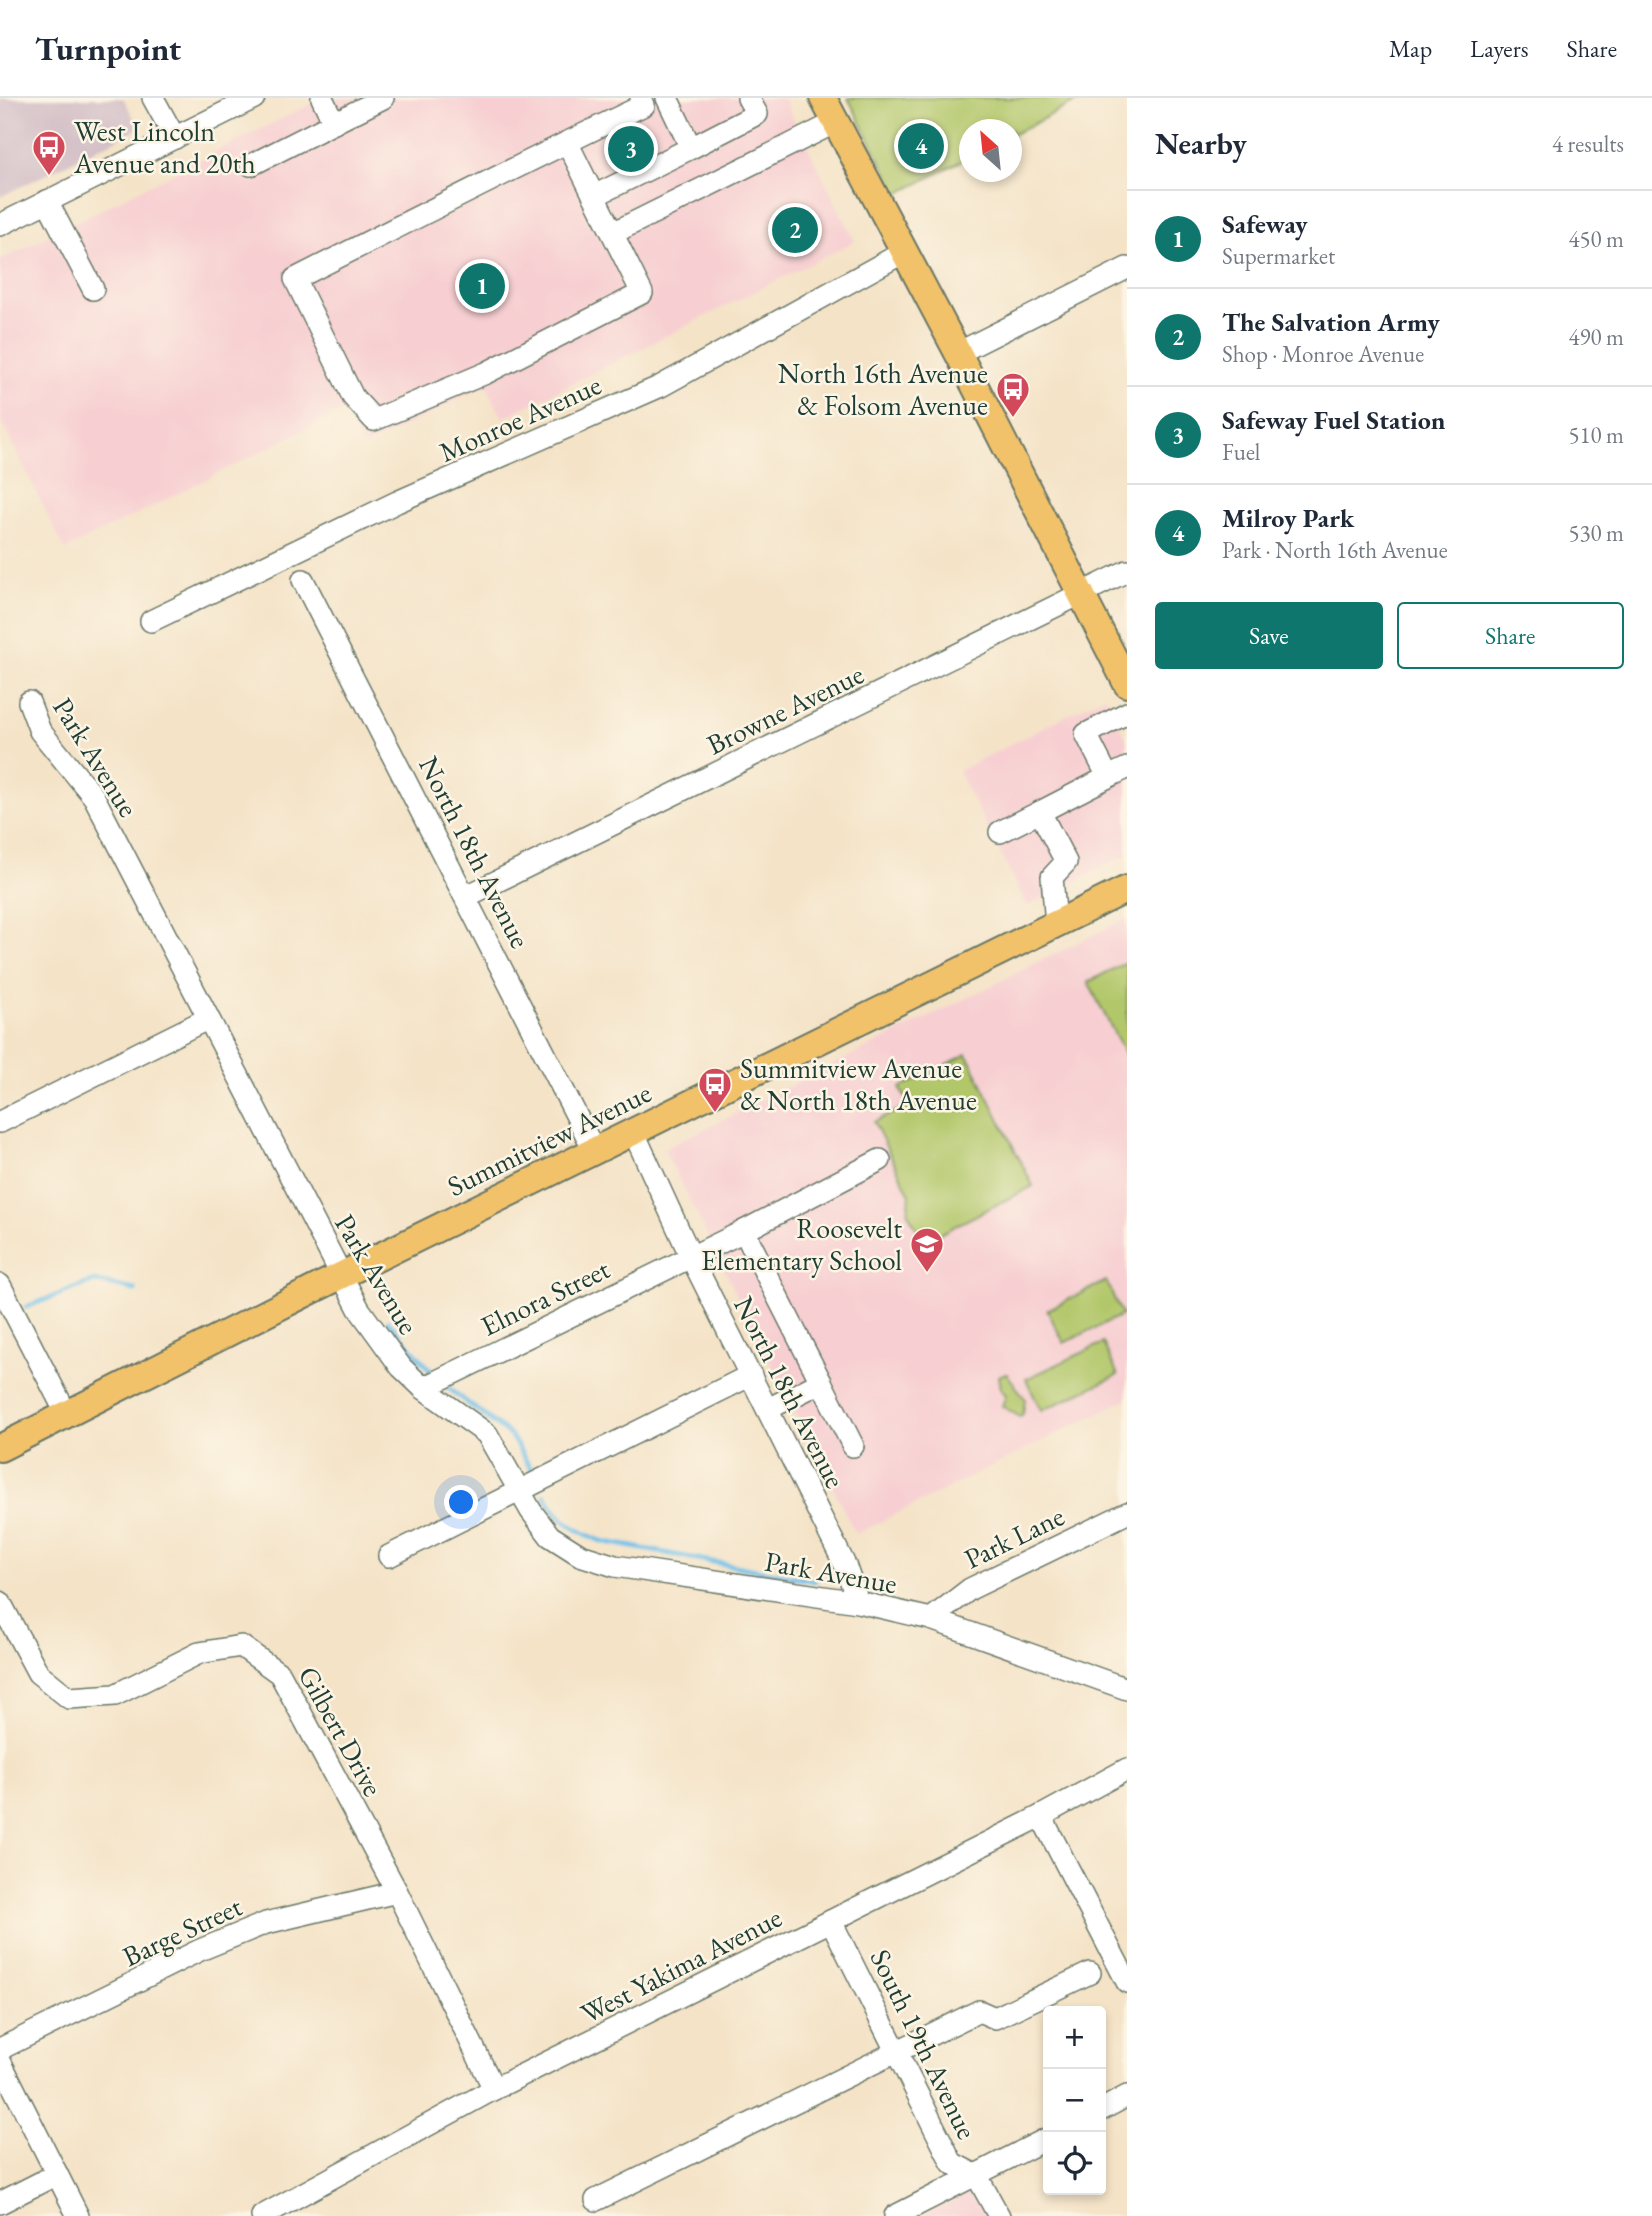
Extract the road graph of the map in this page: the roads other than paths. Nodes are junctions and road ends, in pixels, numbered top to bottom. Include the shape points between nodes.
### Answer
1 (153, 98) edge
2 (254, 98) edge
3 (322, 98) edge
4 (383, 98) edge
5 (667, 98) edge
6 (748, 98) edge
7 (823, 98) edge
8 (647, 100) edge
9 (836, 122) junction
10 (334, 123) junction
11 (175, 138) junction
12 (567, 142) junction
13 (691, 148) junction
14 (251, 165) dead end
15 (594, 197) junction
16 (47, 201) junction
17 (0, 225) edge
18 (613, 233) junction
19 (904, 252) junction
20 (1127, 268) edge
21 (93, 289) dead end
22 (958, 353) junction
23 (1127, 571) edge
24 (303, 580) dead end
25 (1082, 594) junction
26 (151, 621) dead end
27 (1127, 684) edge
28 (29, 702) dead end
29 (1127, 713) edge
30 (1127, 768) edge
31 (1108, 777) junction
32 (1040, 812) junction
33 (1000, 832) dead end
34 (1127, 890) edge
35 (467, 897) junction
36 (1056, 924) junction
37 (207, 1019) junction
38 (0, 1122) edge
39 (634, 1133) junction
40 (595, 1152) junction
41 (880, 1160) dead end
42 (744, 1231) junction
43 (691, 1256) junction
44 (340, 1276) junction
45 (0, 1285) edge
46 (751, 1375) junction
47 (821, 1382) junction
48 (434, 1383) junction
49 (768, 1409) junction
50 (66, 1413) junction
51 (853, 1447) dead end
52 (0, 1448) edge
53 (520, 1491) junction
54 (1127, 1513) edge
55 (389, 1556) dead end
56 (0, 1602) edge
57 (858, 1602) junction
58 (931, 1619) junction
59 (1127, 1689) edge
60 (1127, 1769) edge
61 (1041, 1816) junction
62 (397, 1892) junction
63 (831, 1921) junction
64 (1090, 1973) dead end
65 (1127, 1982) edge
66 (0, 2049) edge
67 (897, 2052) junction
68 (0, 2061) edge
69 (494, 2090) junction
70 (1127, 2096) edge
71 (1106, 2107) edge
72 (1043, 2141) edge
73 (57, 2174) junction
74 (977, 2176) junction
75 (596, 2200) dead end
76 (0, 2203) edge
77 (78, 2216) edge
78 (262, 2216) edge
79 (895, 2216) edge
80 (999, 2216) edge

1 - 11 street
2 - 11 street
3 - 10 street
4 - 10 street
5 - 13 street
6 - 13 street via 757,114
7 - 9 main road
8 - 12 street
9 - 18 street
9 - 19 main road
10 - 14 street
11 - 16 street
12 - 15 street
12 - 18 street via 295,279 353,397 374,420 486,373 642,293
13 - 15 street
15 - 18 street
16 - 17 street
16 - 21 street
19 - 22 main road
19 - 26 street, Monroe Avenue via 660,386 397,502
20 - 22 street
22 - 25 main road
23 - 25 street, Browne Avenue
24 - 35 street, North 18th Avenue
25 - 27 main road
25 - 35 street, Browne Avenue
28 - 37 street, Park Avenue via 40,731 94,797
29 - 31 street via 1086,734
30 - 31 street
31 - 32 street
32 - 33 street
32 - 36 street via 1066,862 1052,877
34 - 36 main road, Summitview Avenue
35 - 40 street, North 18th Avenue
36 - 39 main road, Summitview Avenue
37 - 38 street
37 - 44 street, Park Avenue
39 - 40 main road, Summitview Avenue
39 - 43 street, North 18th Avenue
40 - 44 main road, Summitview Avenue
41 - 42 street, Elnora Street
42 - 43 street, Elnora Street
42 - 47 street
43 - 46 street, North 18th Avenue
43 - 48 street, Elnora Street
44 - 48 street, Park Avenue via 377,1336
44 - 50 main road, Summitview Avenue
45 - 50 street
46 - 49 street, North 18th Avenue
46 - 53 street
47 - 49 street
47 - 51 street
48 - 53 street, Park Avenue via 487,1434
49 - 57 street, North 18th Avenue via 845,1565
50 - 52 main road, Summitview Avenue
53 - 55 street
53 - 57 street, Park Avenue via 550,1536 580,1555 615,1566
54 - 58 street, Park Lane via 970,1590
56 - 62 street, Gilbert Drive via 38,1673 69,1698 115,1695 199,1653 241,1646 261,1660 280,1674
57 - 58 street, Park Avenue
58 - 59 street, Park Avenue
60 - 61 street, West Yakima Avenue
61 - 63 street, West Yakima Avenue
61 - 65 street
62 - 66 street, Barge Street via 266,1923
62 - 69 street, Gilbert Drive
63 - 67 street, South 19th Avenue
63 - 69 street, West Yakima Avenue
64 - 67 street via 995,2018 979,2011
67 - 74 street, South 19th Avenue via 952,2163
67 - 75 street
68 - 73 street
69 - 78 street, West Yakima Avenue
70 - 71 street
72 - 74 street
73 - 76 street
73 - 77 street
74 - 79 street
74 - 80 street, South 19th Avenue

